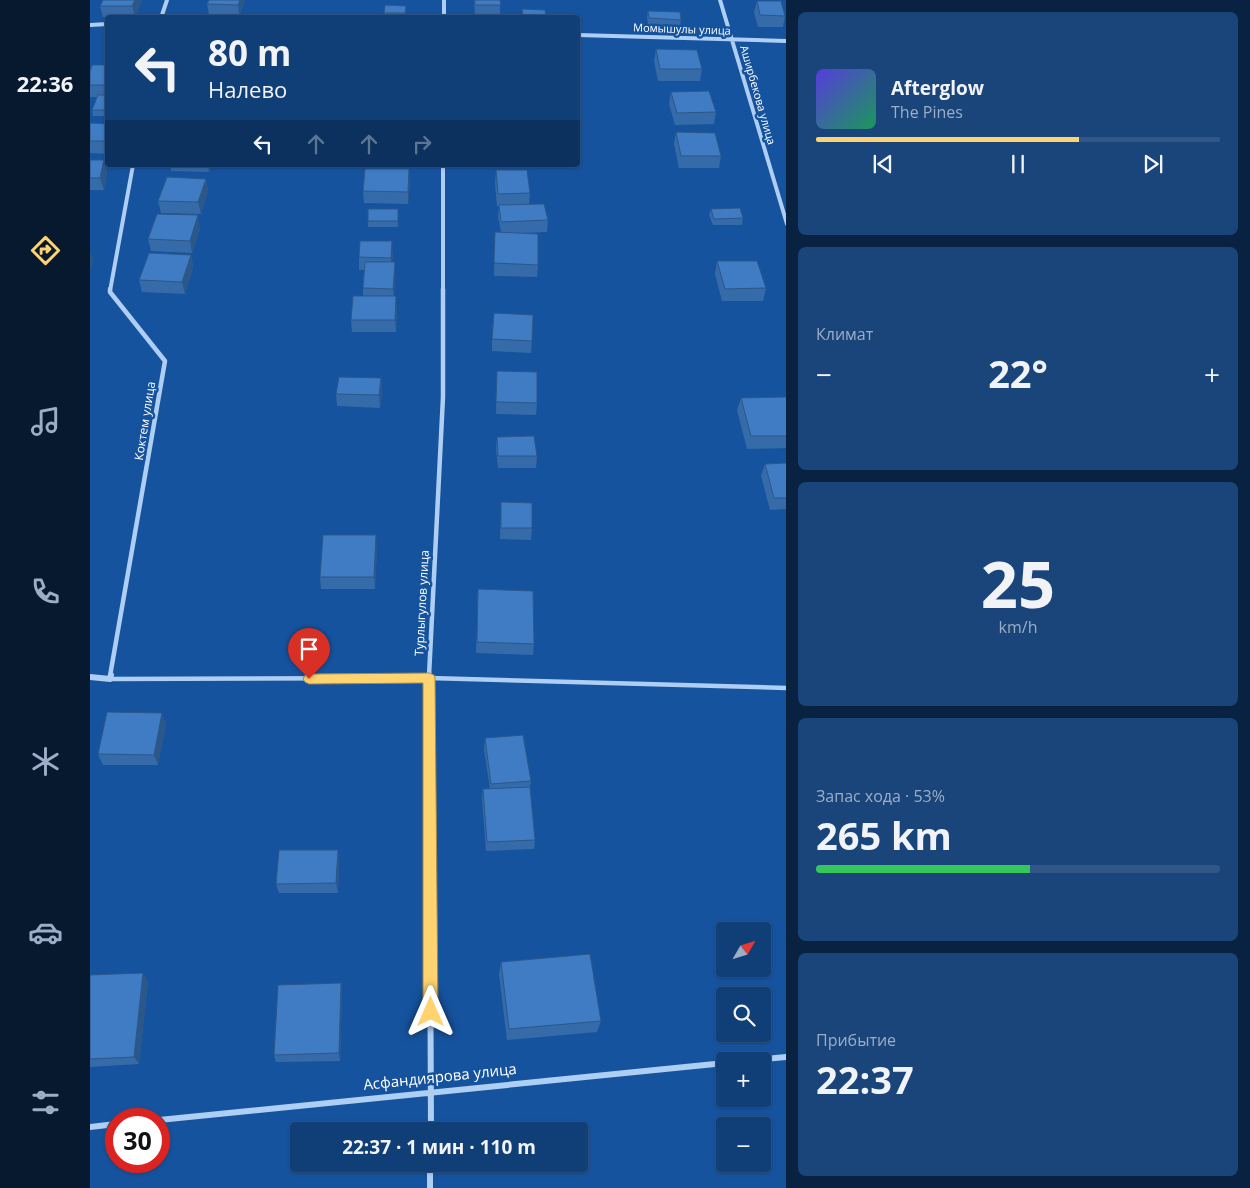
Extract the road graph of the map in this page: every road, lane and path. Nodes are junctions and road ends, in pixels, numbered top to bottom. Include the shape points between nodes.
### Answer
1 (167, 0) edge
2 (444, 0) edge
3 (720, 0) edge
4 (162, 15) edge
5 (444, 15) edge
6 (105, 24) edge
7 (90, 25) edge
8 (580, 35) edge
9 (733, 39) junction
10 (786, 41) edge
11 (133, 167) edge
12 (444, 167) edge
13 (786, 224) edge
14 (90, 677) edge
15 (429, 678) junction
16 (110, 679) junction
17 (786, 688) edge
18 (786, 1057) edge
19 (771, 1058) edge
20 (716, 1064) edge
21 (431, 1091) junction
22 (170, 1119) edge
23 (431, 1122) edge
24 (105, 1125) edge
25 (90, 1127) edge
26 (430, 1172) edge
27 (430, 1188) edge

1 - 4 street
2 - 5 street
3 - 9 street, Аширбекова улица
6 - 7 street
8 - 9 street, Момышулы улица
9 - 10 street, Момышулы улица
9 - 13 street, Аширбекова улица
11 - 16 street, Коктем улица via 110,292 165,361
12 - 15 street, Турлыгулов улица via 443,397
14 - 16 street
15 - 16 lane
15 - 17 lane
15 - 21 street, Турлыгулов улица
18 - 19 street
20 - 21 street, Асфандиярова улица
21 - 22 street, Асфандиярова улица
21 - 23 street, Турлыгулов улица
24 - 25 street
26 - 27 street

